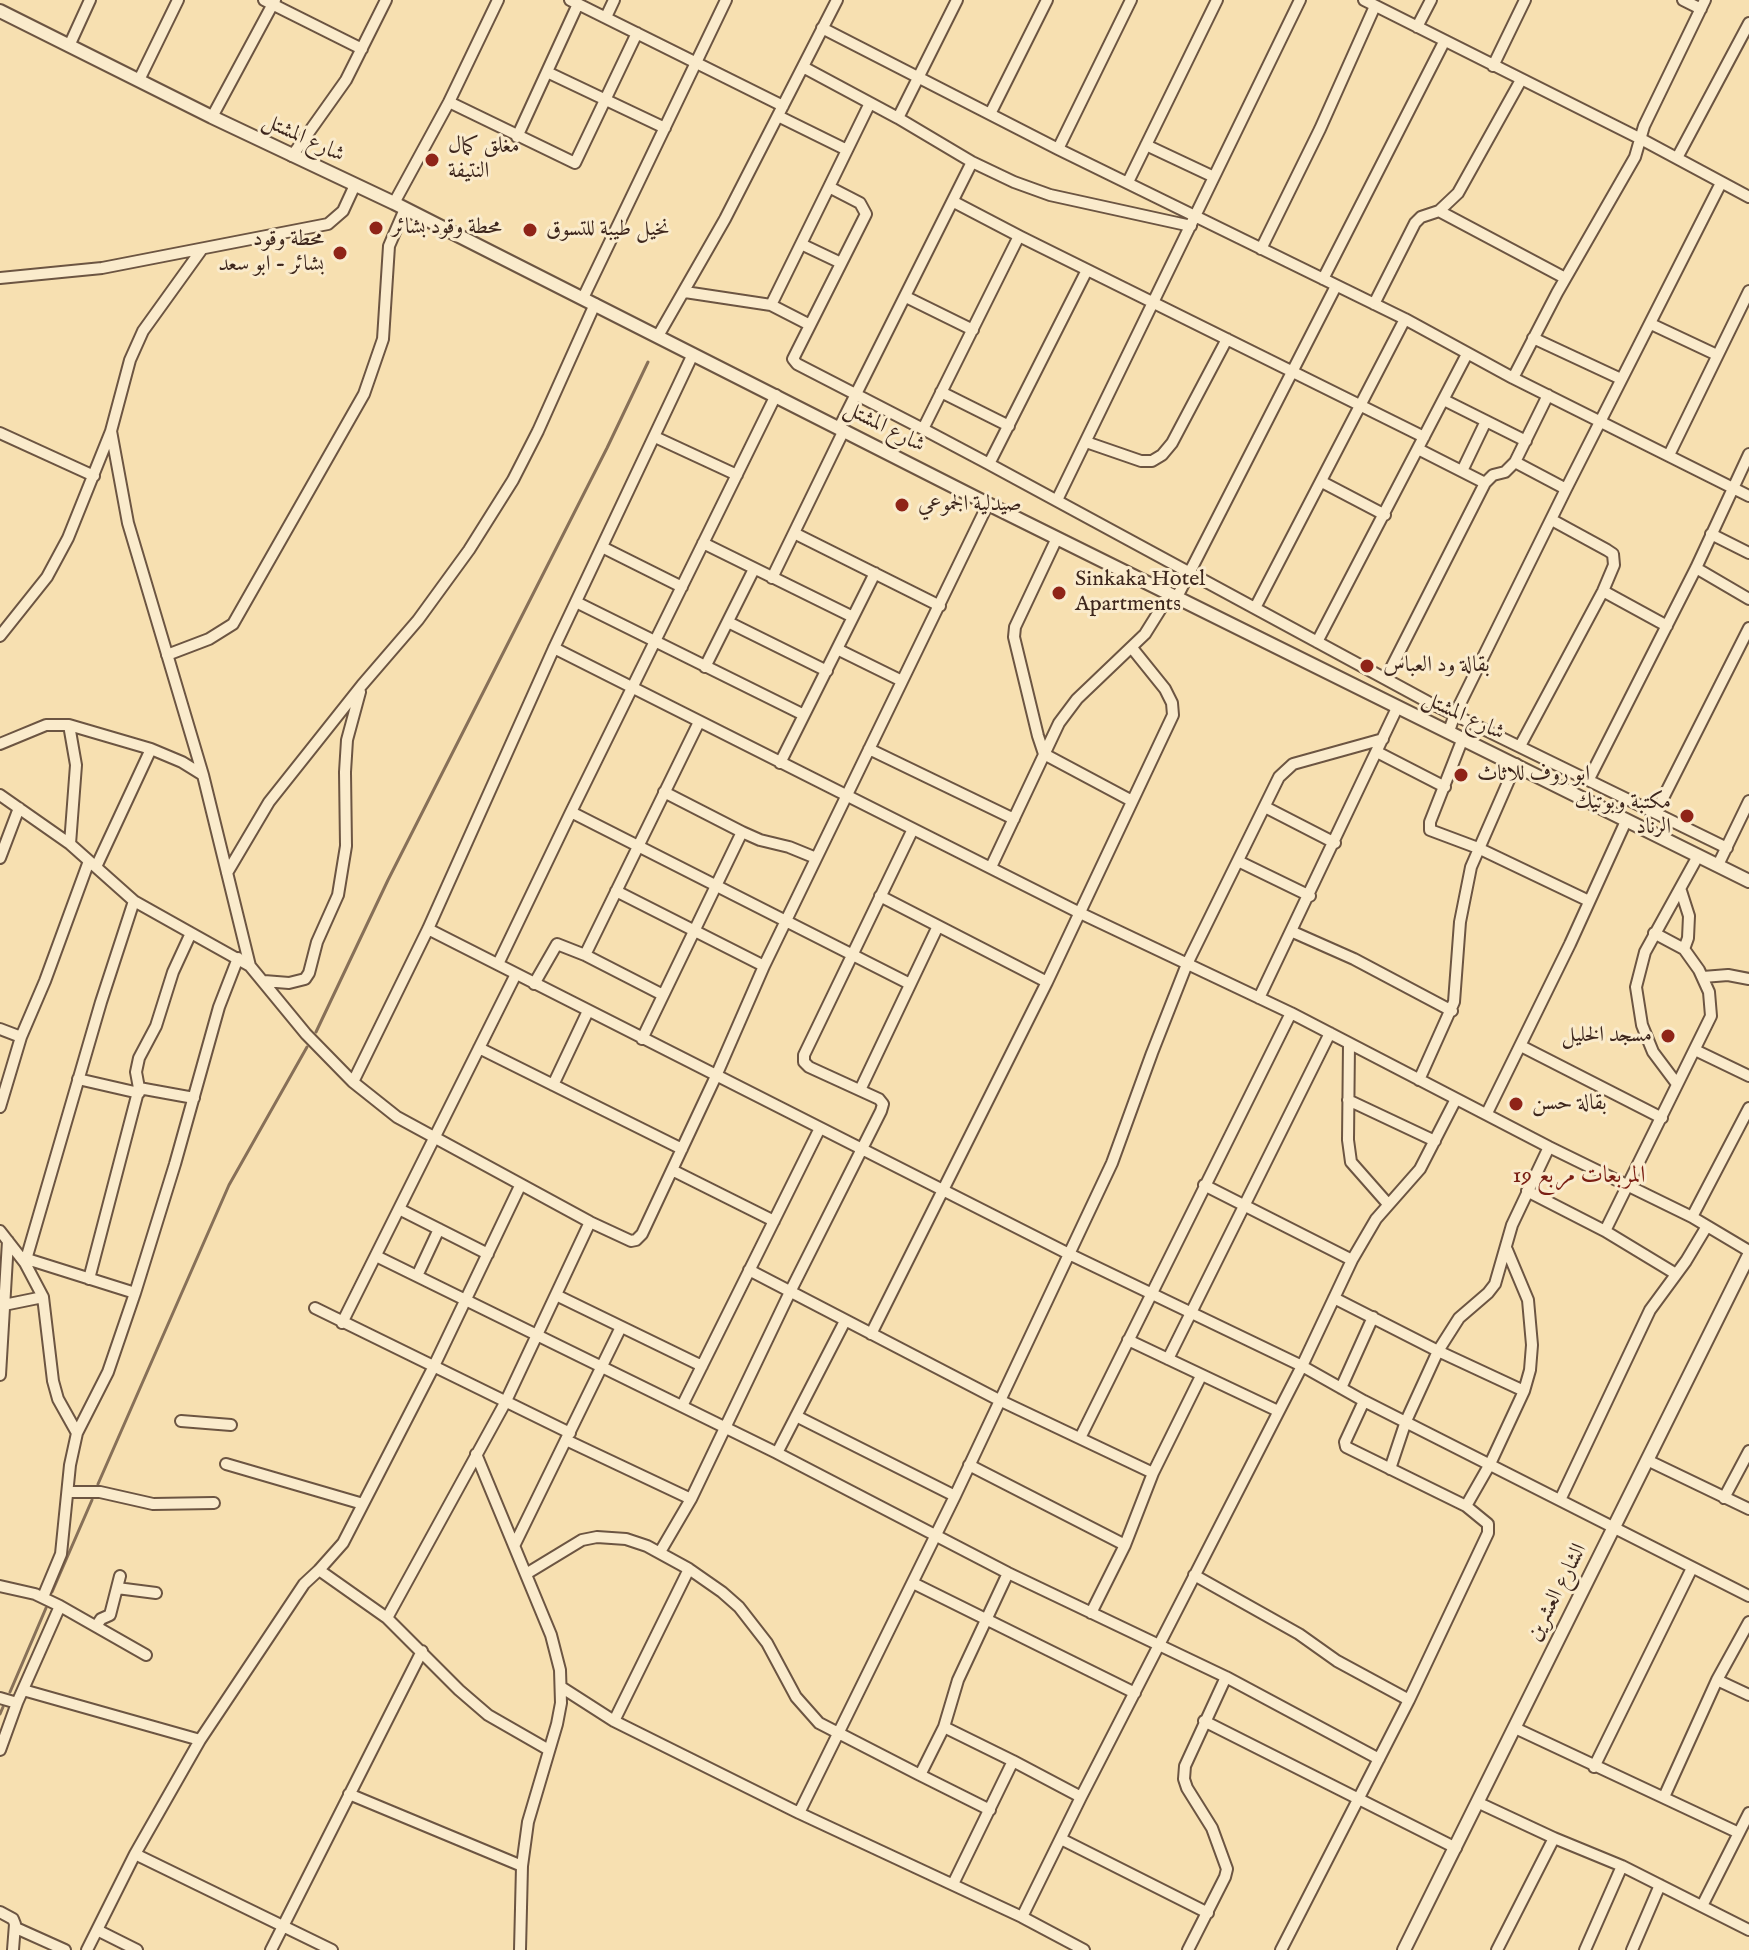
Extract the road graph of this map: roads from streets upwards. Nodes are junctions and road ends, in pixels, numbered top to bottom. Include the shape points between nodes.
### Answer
1 (90, 0) edge
2 (178, 0) edge
3 (386, 0) edge
4 (498, 0) edge
5 (614, 0) edge
6 (726, 0) edge
7 (837, 0) edge
8 (957, 0) edge
9 (1047, 0) edge
10 (1131, 0) edge
11 (1217, 0) edge
12 (1300, 0) edge
13 (1364, 0) edge
14 (1431, 0) edge
15 (1525, 0) edge
16 (1683, 0) edge
17 (271, 1) edge
18 (574, 2) edge
19 (1703, 4) edge
20 (1375, 6) junction
21 (0, 11) edge
22 (606, 17) junction
23 (1749, 23) edge
24 (1417, 27) junction
25 (822, 28) junction
26 (637, 33) junction
27 (1444, 42) junction
28 (69, 46) junction
29 (362, 49) junction
30 (697, 62) junction
31 (1493, 66) junction
32 (803, 67) junction
33 (547, 72) junction
34 (918, 78) junction
35 (139, 80) junction
36 (1521, 80) junction
37 (606, 100) junction
38 (449, 102) junction
39 (870, 103) junction
40 (781, 111) junction
41 (990, 114) junction
42 (212, 117) junction
43 (898, 118) junction
44 (665, 128) junction
45 (517, 137) junction
46 (1641, 139) junction
47 (1146, 145) junction
48 (1058, 149) junction
49 (847, 150) junction
50 (292, 156) junction
51 (1677, 158) junction
52 (972, 162) junction
53 (1214, 177) junction
54 (1128, 182) junction
55 (1721, 183) junction
56 (355, 185) junction
57 (829, 187) junction
58 (1749, 197) edge
59 (954, 202) junction
60 (399, 206) junction
61 (1439, 211) junction
62 (1193, 221) junction
63 (1019, 236) junction
64 (801, 244) junction
65 (202, 249) junction
66 (1261, 249) junction
67 (841, 263) junction
68 (1087, 270) junction
69 (0, 278) edge
70 (1565, 278) junction
71 (1323, 279) junction
72 (1336, 286) junction
73 (1749, 291) edge
74 (685, 292) junction
75 (906, 297) junction
76 (583, 298) junction
77 (1154, 303) junction
78 (595, 304) junction
79 (1374, 304) junction
80 (771, 305) junction
81 (1405, 319) junction
82 (1651, 324) junction
83 (810, 325) junction
84 (973, 330) junction
85 (658, 336) junction
86 (1533, 338) junction
87 (1227, 339) junction
88 (693, 354) junction
89 (1467, 354) junction
90 (1717, 355) junction
91 (1292, 371) junction
92 (1513, 378) junction
93 (1621, 379) junction
94 (941, 392) junction
95 (856, 394) junction
96 (776, 395) junction
97 (1548, 395) junction
98 (1444, 400) junction
99 (1362, 405) junction
100 (1486, 421) junction
101 (1601, 421) junction
102 (1009, 426) junction
103 (842, 429) junction
104 (923, 429) junction
105 (111, 431) junction
106 (0, 433) edge
107 (655, 437) junction
108 (1424, 437) junction
109 (1526, 441) junction
110 (1086, 442) junction
111 (1418, 449) junction
112 (1749, 454) edge
113 (1669, 455) junction
114 (1515, 462) junction
115 (989, 464) junction
116 (1462, 471) junction
117 (737, 475) junction
118 (94, 476) junction
119 (1322, 482) junction
120 (1485, 483) junction
121 (1566, 489) junction
122 (1732, 489) junction
123 (1749, 496) edge
124 (1057, 500) junction
125 (988, 504) junction
126 (1385, 515) junction
127 (1552, 520) junction
128 (794, 533) junction
129 (1711, 534) junction
130 (1057, 538) junction
131 (703, 543) junction
132 (602, 547) junction
133 (1749, 553) edge
134 (1696, 568) junction
135 (754, 569) junction
136 (1189, 571) junction
137 (875, 573) junction
138 (772, 578) junction
139 (682, 587) junction
140 (1603, 591) junction
141 (1173, 596) junction
142 (1749, 599) edge
143 (576, 602) junction
144 (940, 606) junction
145 (1255, 608) junction
146 (853, 617) junction
147 (728, 622) junction
148 (1667, 626) junction
149 (1749, 628) edge
150 (0, 636) edge
151 (655, 642) junction
152 (1317, 642) junction
153 (554, 648) junction
154 (1132, 648) junction
155 (837, 649) junction
156 (167, 655) junction
157 (705, 667) junction
158 (827, 671) junction
159 (1386, 678) junction
160 (902, 681) junction
161 (362, 685) junction
162 (633, 689) junction
163 (1397, 708) junction
164 (1455, 714) junction
165 (804, 715) junction
166 (699, 722) junction
167 (69, 725) junction
168 (1449, 731) junction
169 (1463, 738) junction
170 (1383, 739) junction
171 (0, 744) edge
172 (1520, 746) junction
173 (151, 749) junction
174 (869, 749) junction
175 (1377, 752) junction
176 (1044, 754) junction
177 (780, 763) junction
178 (1516, 764) junction
179 (203, 775) junction
180 (1589, 779) junction
181 (1445, 787) junction
182 (664, 792) junction
183 (0, 795) edge
184 (846, 796) junction
185 (1132, 801) junction
186 (1749, 801) edge
187 (1265, 807) junction
188 (19, 808) junction
189 (571, 812) junction
190 (1656, 812) junction
191 (1014, 819) junction
192 (1626, 821) junction
193 (913, 829) junction
194 (742, 832) junction
195 (1335, 843) junction
196 (70, 844) junction
197 (637, 846) junction
198 (1478, 848) junction
199 (1727, 848) junction
200 (1698, 856) junction
201 (0, 858) edge
202 (816, 858) junction
203 (1238, 861) junction
204 (92, 864) junction
205 (1718, 865) junction
206 (991, 867) junction
207 (227, 873) junction
208 (1749, 881) edge
209 (715, 886) junction
210 (616, 891) junction
211 (1681, 891) junction
212 (880, 896) junction
213 (1310, 896) junction
214 (134, 901) junction
215 (1589, 901) junction
216 (1080, 913) junction
217 (786, 922) junction
218 (938, 926) junction
219 (428, 929) junction
220 (694, 929) junction
221 (1293, 932) junction
222 (191, 933) junction
223 (1654, 933) junction
224 (1684, 949) junction
225 (585, 955) junction
226 (851, 955) junction
227 (238, 958) junction
228 (498, 964) junction
229 (1187, 964) junction
230 (250, 966) junction
231 (764, 966) junction
232 (516, 974) junction
233 (1703, 977) junction
234 (1749, 979) edge
235 (264, 981) junction
236 (1047, 982) junction
237 (534, 984) junction
238 (910, 984) junction
239 (663, 995) junction
240 (1259, 998) junction
241 (588, 1011) junction
242 (1452, 1011) junction
243 (1291, 1013) junction
244 (0, 1029) edge
245 (1330, 1033) junction
246 (21, 1037) junction
247 (642, 1039) junction
248 (1349, 1044) junction
249 (1521, 1046) junction
250 (479, 1048) junction
251 (1695, 1050) junction
252 (716, 1076) junction
253 (1749, 1076) edge
254 (78, 1079) junction
255 (1419, 1080) junction
256 (353, 1082) junction
257 (1677, 1084) junction
258 (553, 1085) junction
259 (139, 1090) junction
260 (860, 1090) junction
261 (194, 1098) junction
262 (1456, 1099) junction
263 (1348, 1100) junction
264 (0, 1107) edge
265 (1749, 1108) edge
266 (1487, 1113) junction
267 (1662, 1118) junction
268 (820, 1128) junction
269 (433, 1138) junction
270 (1435, 1141) junction
271 (1549, 1147) junction
272 (682, 1149) junction
273 (863, 1151) junction
274 (672, 1170) junction
275 (1204, 1185) junction
276 (1627, 1185) junction
277 (520, 1186) junction
278 (943, 1191) junction
279 (1527, 1191) junction
280 (1388, 1204) junction
281 (1244, 1205) junction
282 (399, 1209) junction
283 (1692, 1217) junction
284 (774, 1221) junction
285 (590, 1222) junction
286 (1707, 1226) junction
287 (439, 1229) junction
288 (0, 1231) edge
289 (1605, 1231) junction
290 (8, 1241) junction
291 (1506, 1249) junction
292 (488, 1254) junction
293 (1069, 1254) junction
294 (376, 1256) junction
295 (1748, 1256) edge
296 (1352, 1260) junction
297 (26, 1261) junction
298 (749, 1270) junction
299 (1676, 1274) junction
300 (417, 1276) junction
301 (89, 1279) junction
302 (790, 1292) junction
303 (135, 1293) junction
304 (1150, 1294) junction
305 (556, 1295) junction
306 (43, 1297) junction
307 (1334, 1298) junction
308 (466, 1300) junction
309 (4, 1305) junction
310 (315, 1308) dead end
311 (1190, 1313) junction
312 (1373, 1317) junction
313 (845, 1321) junction
314 (342, 1323) junction
315 (621, 1327) junction
316 (871, 1334) junction
317 (538, 1335) junction
318 (1, 1336) edge
319 (1128, 1340) junction
320 (1438, 1351) junction
321 (1168, 1359) junction
322 (702, 1366) junction
323 (1302, 1366) junction
324 (602, 1367) junction
325 (433, 1368) junction
326 (0, 1375) edge
327 (1201, 1376) junction
328 (1341, 1388) junction
329 (1524, 1391) junction
330 (999, 1400) junction
331 (1364, 1401) junction
332 (505, 1403) junction
333 (682, 1406) junction
334 (1278, 1411) junction
335 (796, 1416) junction
336 (181, 1421) dead end
337 (1406, 1421) junction
338 (231, 1425) dead end
339 (724, 1428) junction
340 (77, 1433) junction
341 (568, 1436) junction
342 (1080, 1438) junction
343 (1749, 1451) edge
344 (777, 1453) junction
345 (476, 1454) junction
346 (1647, 1460) junction
347 (226, 1464) dead end
348 (1490, 1464) junction
349 (969, 1465) junction
350 (1390, 1469) junction
351 (1153, 1473) junction
352 (68, 1492) junction
353 (955, 1496) junction
354 (1724, 1498) junction
355 (691, 1499) junction
356 (1560, 1500) junction
357 (214, 1503) dead end
358 (363, 1504) junction
359 (1466, 1506) junction
360 (1749, 1509) edge
361 (1613, 1528) junction
362 (935, 1536) junction
363 (1125, 1545) junction
364 (514, 1546) junction
365 (660, 1552) junction
366 (1692, 1568) junction
367 (689, 1569) junction
368 (319, 1570) junction
369 (1008, 1573) junction
370 (526, 1574) junction
371 (1194, 1575) junction
372 (120, 1576) dead end
373 (913, 1583) junction
374 (0, 1586) edge
375 (117, 1588) junction
376 (156, 1593) dead end
377 (1749, 1596) edge
378 (43, 1597) junction
379 (60, 1606) junction
380 (1091, 1613) junction
381 (387, 1618) junction
382 (986, 1619) junction
383 (1749, 1622) edge
384 (97, 1625) junction
385 (1158, 1646) junction
386 (422, 1651) junction
387 (146, 1655) dead end
388 (1226, 1677) junction
389 (1717, 1680) junction
390 (561, 1687) junction
391 (23, 1690) junction
392 (1135, 1693) junction
393 (1749, 1695) edge
394 (0, 1698) edge
395 (1409, 1700) junction
396 (17, 1703) junction
397 (614, 1721) junction
398 (1204, 1721) junction
399 (944, 1727) junction
400 (1515, 1728) junction
401 (837, 1733) junction
402 (200, 1740) junction
403 (0, 1750) edge
404 (549, 1750) junction
405 (1379, 1759) junction
406 (1013, 1761) junction
407 (1594, 1767) junction
408 (920, 1775) junction
409 (349, 1794) junction
410 (1081, 1797) junction
411 (1664, 1797) junction
412 (1356, 1799) junction
413 (1479, 1803) junction
414 (990, 1810) junction
415 (799, 1813) junction
416 (1749, 1813) edge
417 (1739, 1833) junction
418 (1554, 1838) junction
419 (1061, 1839) junction
420 (1456, 1848) junction
421 (135, 1854) junction
422 (522, 1866) junction
423 (1622, 1866) junction
424 (953, 1884) junction
425 (1660, 1885) junction
426 (1702, 1906) junction
427 (0, 1912) edge
428 (1208, 1913) junction
429 (1022, 1917) junction
430 (282, 1926) junction
431 (16, 1928) junction
432 (97, 1930) junction
433 (1749, 1930) edge
434 (1589, 1949) edge
435 (13, 1950) edge
436 (65, 1950) edge
437 (87, 1950) edge
438 (137, 1950) edge
439 (271, 1950) edge
440 (332, 1950) edge
441 (520, 1950) edge
442 (1084, 1950) edge
443 (1188, 1950) edge
444 (1281, 1950) edge
445 (1404, 1950) edge
446 (1497, 1950) edge
447 (1632, 1950) edge

1 - 28 street
2 - 35 street
3 - 29 street
4 - 38 street
5 - 22 street
6 - 30 street
7 - 25 street
8 - 34 street
9 - 41 street
10 - 48 street
11 - 47 street
12 - 53 street
13 - 20 street
14 - 24 street
15 - 31 street
16 - 19 street
17 - 29 street
17 - 42 street
18 - 22 street
18 - 33 street
19 - 46 street
20 - 24 street
20 - 66 street
21 - 28 street, شارع المشتل
22 - 26 street
23 - 51 street
24 - 27 street
25 - 32 street
25 - 34 street
26 - 30 street
26 - 37 street
27 - 31 street
27 - 71 street
28 - 35 street, شارع المشتل
29 - 50 street
30 - 40 street
30 - 44 street
31 - 36 street
32 - 39 street
32 - 40 street
33 - 37 street
33 - 45 street
34 - 41 street
34 - 43 street
35 - 42 street, شارع المشتل
36 - 46 street
36 - 61 street via 1458,193
37 - 44 street
37 - 45 street via 575,163
38 - 45 street
38 - 60 street
39 - 43 street
39 - 49 street
40 - 49 street
40 - 74 street
41 - 48 street
42 - 50 street, شارع المشتل
43 - 52 street
44 - 76 street
46 - 51 street
46 - 70 street
47 - 53 street
47 - 54 street
48 - 54 street
49 - 57 street
50 - 56 street, شارع المشتل
51 - 55 street
52 - 59 street
52 - 62 street via 1050,195
53 - 62 street
54 - 62 street
55 - 58 street
55 - 82 street
56 - 60 street, شارع المشتل
56 - 65 street via 343,211 328,224
57 - 64 street
57 - 67 street via 865,208 866,214
59 - 63 street
59 - 75 street
60 - 76 street, شارع المشتل
60 - 156 street via 389,246 383,339 364,394 233,624
61 - 70 street
61 - 79 street via 1415,223
62 - 66 street
62 - 77 street
63 - 68 street
63 - 84 street
64 - 67 street
64 - 80 street
65 - 69 street via 102,268
65 - 105 street via 143,331
66 - 71 street
67 - 83 street
68 - 77 street
68 - 102 street
70 - 86 street
71 - 72 street
72 - 79 street
72 - 91 street
73 - 90 street
74 - 80 street
74 - 85 street
75 - 84 street
75 - 95 street
76 - 78 street, شارع المشتل
77 - 87 street
77 - 110 street
78 - 85 street, شارع المشتل
78 - 161 street via 513,480 418,620
79 - 81 street
80 - 83 street
81 - 89 street
81 - 99 street
82 - 90 street
82 - 93 street
83 - 95 street via 794,362
84 - 94 street
85 - 88 street, شارع المشتل
86 - 92 street
86 - 93 street
87 - 91 street
87 - 110 street via 1162,455 1141,461
88 - 96 street, شارع المشتل
88 - 107 street
89 - 92 street
89 - 98 street
90 - 113 street
91 - 99 street
91 - 136 street
92 - 97 street
93 - 101 street
94 - 102 street
94 - 104 street
95 - 103 street
95 - 104 street
96 - 103 street, شارع المشتل
96 - 117 street
97 - 101 street
97 - 109 street
98 - 100 street
98 - 108 street
99 - 108 street
99 - 119 street
100 - 109 street
100 - 116 street
101 - 113 street
101 - 121 street
102 - 115 street
103 - 125 street, شارع المشتل
103 - 128 street
104 - 115 street
105 - 118 street
105 - 156 street via 128,523
106 - 118 street
107 - 117 street
107 - 132 street
108 - 111 street
109 - 114 street
110 - 124 street
111 - 116 street
111 - 126 street
112 - 122 street
113 - 122 street
114 - 120 street
114 - 121 street
115 - 124 street
116 - 120 street
117 - 131 street
118 - 150 street via 47,577
119 - 126 street
119 - 145 street
120 - 159 street
121 - 127 street
122 - 123 street
122 - 129 street
124 - 136 street
125 - 130 street, شارع المشتل
125 - 144 street
126 - 152 street
127 - 140 street via 1613,554 1613,570
127 - 164 street
128 - 137 street
128 - 138 street
129 - 133 street
129 - 134 street
130 - 141 street, شارع المشتل
130 - 176 street via 1014,637
131 - 135 street
131 - 139 street
132 - 139 street
132 - 143 street
134 - 142 street
134 - 148 street
135 - 138 street
135 - 147 street
136 - 141 street
136 - 145 street
137 - 144 street
137 - 146 street
138 - 146 street
139 - 151 street
140 - 148 street
140 - 172 street
141 - 154 street
141 - 163 street, شارع المشتل
143 - 151 street
143 - 153 street
144 - 160 street
145 - 152 street
146 - 155 street
147 - 157 street
147 - 158 street
148 - 180 street
149 - 190 street
151 - 157 street
151 - 162 street
152 - 159 street
153 - 162 street
153 - 219 street
154 - 176 street via 1077,699
154 - 185 street via 1165,689 1173,715
155 - 158 street
155 - 160 street
156 - 179 street
157 - 165 street
158 - 165 street
159 - 164 street
160 - 174 street
161 - 207 street via 269,802
161 - 235 street via 347,740 346,846 338,895 305,979
162 - 166 street
162 - 189 street
163 - 168 street, شارع المشتل
163 - 170 street
164 - 168 street
164 - 172 street
165 - 177 street
166 - 177 street
166 - 182 street
167 - 171 street via 46,725
167 - 173 street
167 - 196 street via 76,765
168 - 169 street, شارع المشتل
169 - 178 street, شارع المشتل
169 - 181 street
170 - 175 street
170 - 187 street via 1293,764 1279,777
172 - 180 street
173 - 179 street
173 - 204 street
174 - 184 street
174 - 191 street
175 - 181 street
175 - 195 street
176 - 185 street
176 - 191 street
177 - 184 street
178 - 192 street, شارع المشتل
178 - 198 street
179 - 207 street
180 - 190 street
181 - 198 street via 1430,830
182 - 194 street
182 - 197 street
183 - 188 street
184 - 193 street
184 - 202 street
185 - 216 street
186 - 199 street
187 - 195 street
187 - 203 street
188 - 196 street
188 - 201 street
189 - 197 street
189 - 228 street
190 - 199 street
191 - 206 street
192 - 200 street, شارع المشتل
192 - 215 street
193 - 206 street
193 - 212 street
194 - 202 street
194 - 209 street
195 - 213 street
196 - 204 street
197 - 209 street
197 - 210 street
198 - 215 street
198 - 242 street via 1460,922
199 - 205 street
200 - 205 street, شارع المشتل
200 - 211 street
202 - 217 street
203 - 213 street
203 - 229 street
204 - 214 street
204 - 246 street
205 - 208 street, شارع المشتل
206 - 216 street
207 - 230 street
209 - 217 street
209 - 220 street
210 - 220 street
210 - 225 street
211 - 223 street
211 - 224 street via 1689,916
212 - 218 street
212 - 226 street
213 - 221 street
214 - 222 street
214 - 254 street
215 - 249 street
216 - 229 street
216 - 236 street
217 - 226 street
217 - 231 street
218 - 236 street
218 - 238 street
219 - 228 street
219 - 256 street
220 - 231 street
220 - 239 street
221 - 240 street
221 - 242 street
222 - 227 street
222 - 259 street via 139,1058
223 - 224 street
223 - 257 street via 1640,968 1638,1007 1653,1052
224 - 233 street
225 - 237 street via 557,944
225 - 239 street
226 - 238 street
226 - 260 street via 804,1062
227 - 230 street
227 - 261 street
228 - 232 street
229 - 240 street
229 - 293 street via 1112,1163
230 - 235 street
231 - 252 street
232 - 237 street
232 - 250 street
233 - 234 street
233 - 251 street via 1711,1016
235 - 256 street
236 - 278 street
237 - 241 street
238 - 260 street
239 - 247 street
240 - 243 street
241 - 247 street
241 - 258 street
242 - 255 street
243 - 245 street
243 - 275 street
244 - 246 street
245 - 248 street
245 - 281 street
246 - 264 street
247 - 252 street
248 - 255 street
248 - 263 street
249 - 266 street
249 - 267 street
250 - 258 street
250 - 269 street
251 - 253 street
251 - 257 street
252 - 268 street
252 - 272 street
254 - 259 street
254 - 297 street
255 - 262 street
256 - 269 street
257 - 267 street
258 - 272 street
259 - 261 street
259 - 301 street
260 - 273 street via 883,1104
261 - 303 street
262 - 266 street
262 - 270 street
263 - 270 street
263 - 280 street via 1351,1162
265 - 283 street
266 - 271 street
267 - 276 street
268 - 273 street
268 - 284 street
269 - 277 street
269 - 282 street
270 - 280 street via 1412,1180
271 - 276 street
271 - 279 street
272 - 274 street
273 - 278 street
273 - 302 street
274 - 284 street
274 - 285 street via 636,1240
275 - 281 street
275 - 304 street
276 - 283 street
276 - 289 street
277 - 285 street
277 - 292 street
278 - 293 street
278 - 316 street
279 - 289 street
279 - 291 street
280 - 296 street
281 - 296 street
281 - 311 street
282 - 287 street
282 - 294 street
283 - 286 street
284 - 298 street
285 - 305 street
286 - 295 street
286 - 299 street
287 - 292 street
287 - 300 street
288 - 290 street
289 - 299 street
290 - 297 street
290 - 309 street
291 - 320 street via 1495,1284 1459,1318
291 - 329 street via 1523,1283 1531,1316 1530,1370
292 - 308 street
293 - 304 street
293 - 330 street
294 - 300 street
294 - 314 street
295 - 346 street, الشارع العشرين
296 - 307 street
297 - 301 street
297 - 306 street
298 - 302 street
298 - 322 street
299 - 356 street via 1650,1310
300 - 308 street
301 - 303 street
302 - 313 street
302 - 339 street
303 - 340 street via 108,1372
304 - 311 street
304 - 319 street
305 - 315 street
305 - 317 street
306 - 309 street
306 - 340 street via 53,1381
307 - 312 street
307 - 323 street
308 - 317 street
308 - 325 street
309 - 318 street
310 - 314 street
311 - 321 street
311 - 323 street
312 - 320 street
312 - 328 street
313 - 316 street
313 - 335 street
314 - 325 street
315 - 322 street
315 - 324 street
316 - 330 street
317 - 324 street
317 - 332 street
318 - 326 street
319 - 321 street
319 - 342 street
320 - 329 street
320 - 337 street
321 - 327 street
322 - 333 street
323 - 328 street
323 - 334 street
324 - 333 street
324 - 341 street
325 - 332 street
325 - 358 street
327 - 334 street
327 - 351 street
328 - 331 street
329 - 348 street
330 - 342 street
330 - 349 street
331 - 337 street
331 - 350 street via 1345,1445
332 - 341 street
332 - 345 street
333 - 339 street
334 - 371 street
335 - 344 street
335 - 353 street
336 - 338 street
337 - 348 street
337 - 350 street
339 - 344 street
339 - 355 street
340 - 352 street
341 - 355 street
341 - 364 street
342 - 351 street
343 - 354 street
344 - 362 street
345 - 364 street
345 - 381 street
346 - 354 street
346 - 361 street, الشارع العشرين
347 - 358 street
348 - 356 street
348 - 359 street
349 - 353 street
349 - 363 street
350 - 359 street
351 - 363 street
352 - 357 street via 100,1492 153,1504
352 - 378 street via 61,1554
353 - 362 street
354 - 360 street
355 - 365 street
356 - 361 street
358 - 368 street via 343,1543
359 - 395 street via 1488,1524 1488,1533
361 - 366 street
361 - 400 street, الشارع العشرين
362 - 369 street
362 - 373 street
363 - 380 street
364 - 370 street
365 - 367 street
365 - 370 street via 637,1542 597,1537 582,1540
366 - 377 street
366 - 407 street
367 - 397 street
367 - 401 street via 750,1619 796,1697 819,1723
368 - 381 street
368 - 402 street via 304,1584
369 - 380 street
369 - 382 street
370 - 390 street via 554,1644
371 - 385 street
371 - 395 street
372 - 375 street
373 - 382 street
373 - 401 street
374 - 378 street
375 - 376 street
375 - 384 street via 110,1615
378 - 379 street
379 - 384 street
379 - 391 street
380 - 385 street
381 - 386 street
382 - 392 street
382 - 399 street
383 - 389 street
384 - 387 street
385 - 388 street
385 - 392 street
386 - 404 street via 488,1715
386 - 409 street
388 - 398 street
388 - 405 street
389 - 393 street
389 - 411 street
390 - 397 street
390 - 404 street
391 - 396 street
391 - 402 street
392 - 410 street
394 - 396 street
395 - 405 street
396 - 403 street
397 - 415 street
398 - 412 street
398 - 428 street via 1184,1779 1220,1845 1227,1869
399 - 406 street
399 - 408 street
400 - 407 street
400 - 413 street, الشارع العشرين
401 - 408 street
401 - 415 street
402 - 421 street
404 - 422 street via 533,1796
405 - 412 street
406 - 410 street
406 - 414 street
407 - 411 street
408 - 414 street
409 - 422 street
409 - 430 street
410 - 419 street
411 - 417 street
412 - 420 street
412 - 444 street
413 - 418 street
413 - 420 street, الشارع العشرين
414 - 424 street
415 - 424 street
416 - 417 street
417 - 426 street
418 - 423 street
418 - 446 street
419 - 428 street
419 - 429 street
420 - 445 street, الشارع العشرين
421 - 430 street
421 - 432 street
422 - 441 street
423 - 425 street
423 - 434 street
424 - 429 street
425 - 426 street
425 - 447 street
426 - 433 street
427 - 431 street via 13,1919
428 - 443 street
429 - 442 street
430 - 439 street
430 - 440 street
431 - 435 street
431 - 436 street
432 - 437 street
432 - 438 street

